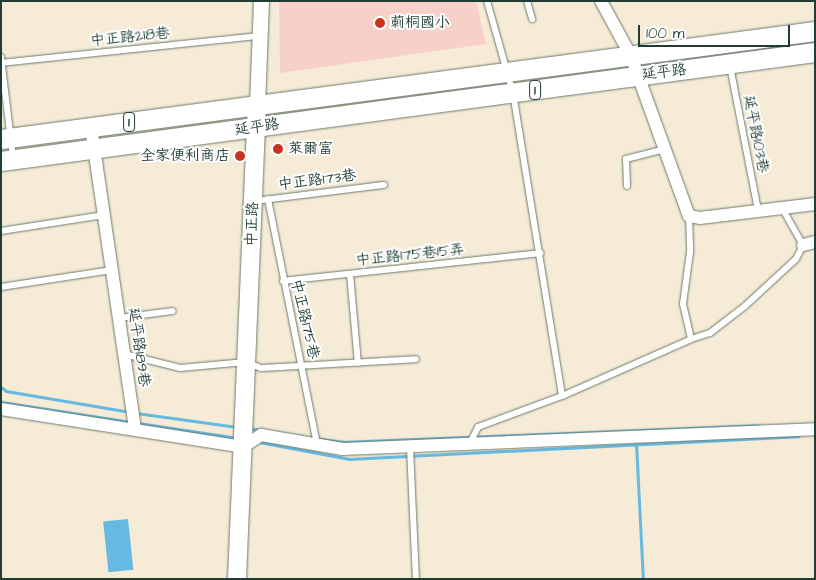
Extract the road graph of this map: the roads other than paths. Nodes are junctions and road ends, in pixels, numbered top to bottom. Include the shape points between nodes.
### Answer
1 (261, 1) edge
2 (487, 1) edge
3 (527, 1) edge
4 (600, 1) edge
5 (532, 19) dead end
6 (815, 31) edge
7 (260, 36) junction
8 (815, 52) edge
9 (631, 56) junction
10 (2, 61) edge
11 (730, 64) junction
12 (507, 71) junction
13 (638, 75) junction
14 (513, 93) junction
15 (257, 105) junction
16 (91, 127) junction
17 (255, 127) junction
18 (6, 138) edge
19 (94, 149) junction
20 (664, 149) junction
21 (7, 160) edge
22 (384, 185) dead end
23 (627, 186) dead end
24 (261, 200) junction
25 (815, 204) edge
26 (782, 208) junction
27 (758, 210) junction
28 (104, 215) junction
29 (689, 216) junction
30 (1, 231) edge
31 (809, 244) edge
32 (540, 253) junction
33 (112, 270) junction
34 (350, 274) junction
35 (283, 281) junction
36 (1, 287) edge
37 (173, 311) dead end
38 (119, 318) junction
39 (691, 339) junction
40 (124, 354) junction
41 (416, 359) dead end
42 (246, 362) junction
43 (358, 363) junction
44 (302, 364) junction
45 (562, 396) junction
46 (1, 409) edge
47 (135, 429) junction
48 (815, 429) edge
49 (316, 445) junction
50 (469, 445) junction
51 (243, 448) junction
52 (410, 448) junction
53 (237, 579) edge
54 (416, 579) edge

1 - 7 street, 中正路
2 - 12 lane
3 - 5 lane
4 - 9 street
6 - 9 main road, 延平路 / 1
7 - 10 lane, 中正路218巷
7 - 15 street, 中正路
8 - 11 main road, 延平路 / 1
9 - 12 main road, 延平路 / 1
9 - 13 street
10 - 18 lane
11 - 13 main road, 延平路 / 1
11 - 27 lane, 延平路103巷
12 - 14 lane
12 - 15 main road, 延平路 / 1
13 - 14 main road, 延平路 / 1
13 - 20 street
14 - 17 main road, 延平路 / 1
14 - 32 lane
15 - 16 main road, 延平路 / 1
15 - 17 main road, 中正路
16 - 18 main road, 延平路 / 1
16 - 19 street, 延平路189巷
17 - 19 main road, 延平路 / 1
17 - 24 main road, 中正路
18 - 21 lane
19 - 21 main road, 延平路 / 1
19 - 28 street, 延平路189巷
20 - 23 lane via 626,159
20 - 29 street
22 - 24 lane, 中正路173巷
24 - 35 lane, 中正路175巷
24 - 42 main road, 中正路
25 - 26 street
26 - 27 street
26 - 31 lane
27 - 29 street via 700,218
28 - 30 lane
28 - 33 street, 延平路189巷
29 - 39 lane via 690,252 683,304
31 - 39 lane via 786,271 745,306 710,333
32 - 34 lane, 中正路175巷15弄
32 - 45 lane
33 - 36 lane
33 - 38 street, 延平路189巷
34 - 35 lane, 中正路175巷15弄
34 - 43 lane
35 - 44 lane, 中正路175巷
37 - 38 lane
38 - 40 street, 延平路189巷
39 - 45 lane
40 - 42 lane via 180,368
40 - 47 street, 延平路189巷
41 - 43 lane
42 - 44 lane via 260,368
42 - 51 main road, 中正路
43 - 44 lane
44 - 49 lane, 中正路175巷
45 - 50 lane via 478,427
46 - 47 street
47 - 51 street
48 - 50 street
49 - 51 street via 261,435
49 - 52 street via 343,449
50 - 52 street
51 - 53 main road, 中正路
52 - 54 lane

